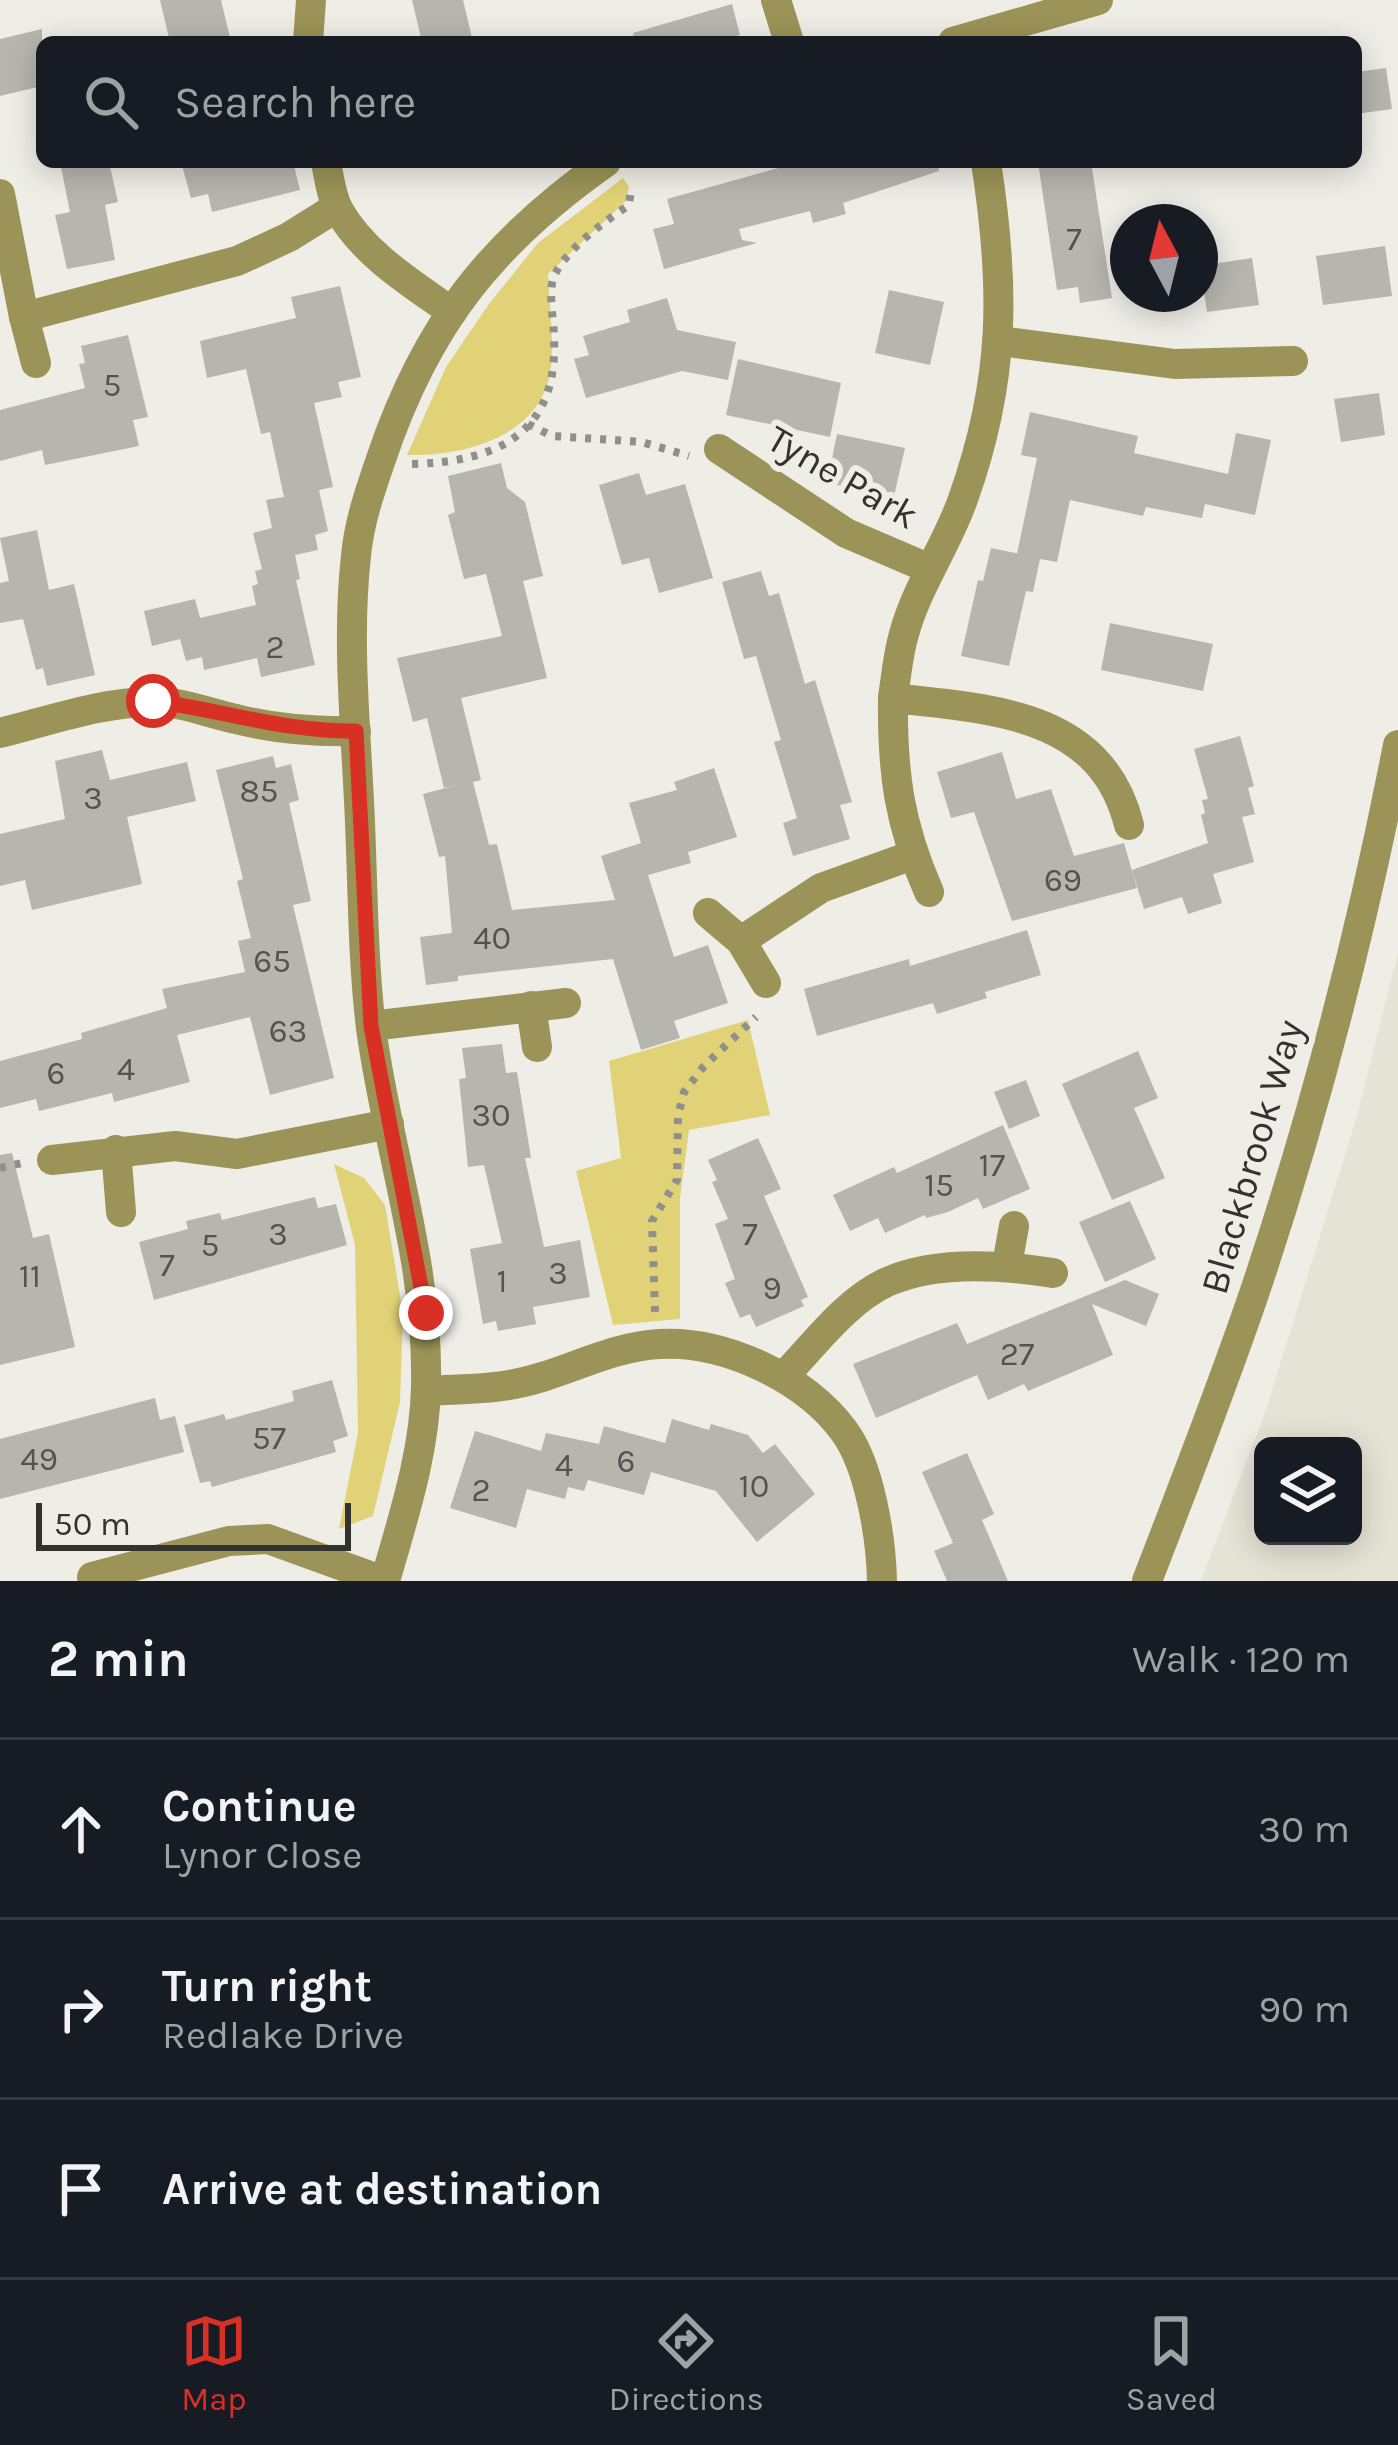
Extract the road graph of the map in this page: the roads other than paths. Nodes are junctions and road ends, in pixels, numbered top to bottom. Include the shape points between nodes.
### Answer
1 (311, 0) edge
2 (776, 0) edge
3 (1098, 0) edge
4 (308, 36) edge
5 (787, 36) edge
6 (975, 36) edge
7 (327, 168) edge
8 (987, 168) edge
9 (618, 171) edge
10 (0, 194) edge
11 (337, 207) junction
12 (452, 312) junction
13 (24, 317) junction
14 (1000, 341) junction
15 (1293, 362) dead end
16 (36, 363) dead end
17 (719, 449) road end
18 (930, 569) junction
19 (892, 698) junction
20 (356, 731) junction
21 (0, 733) edge
22 (1398, 745) edge
23 (1130, 825) dead end
24 (913, 855) junction
25 (929, 892) dead end
26 (709, 913) dead end
27 (741, 941) junction
28 (766, 983) road end
29 (566, 1003) dead end
30 (531, 1006) junction
31 (371, 1026) junction
32 (538, 1047) dead end
33 (389, 1124) junction
34 (116, 1150) junction
35 (52, 1160) dead end
36 (121, 1212) dead end
37 (1014, 1226) dead end
38 (1007, 1265) junction
39 (1053, 1273) dead end
40 (784, 1376) junction
41 (426, 1391) junction
42 (92, 1576) dead end
43 (384, 1581) edge
44 (881, 1581) edge
45 (1147, 1581) edge

1 - 4 street
2 - 5 street
3 - 6 street
7 - 11 street
8 - 14 street, Tyne Park
9 - 12 street via 551,201 495,254
10 - 13 street
11 - 12 street via 396,274
11 - 13 street via 237,261
12 - 20 street via 409,380 364,508 356,556
13 - 16 street
14 - 15 street via 1175,364
14 - 18 street, Tyne Park via 962,501
17 - 18 street, Tyne Park via 846,533
18 - 19 street, Tyne Park via 904,632
19 - 23 street via 1034,720 1076,741 1108,772
19 - 24 street, Tyne Park via 896,798
20 - 21 street via 298,730 153,701
20 - 31 street
22 - 45 street, Blackbrook Way via 1294,1165
24 - 25 street, Tyne Park
24 - 27 street via 821,888
26 - 27 street
27 - 28 street
29 - 30 street
30 - 31 street
30 - 32 street
31 - 33 street
33 - 34 street via 237,1154
33 - 41 street via 426,1313
34 - 35 street
34 - 36 street
37 - 38 street
38 - 39 street
38 - 40 street via 888,1282 854,1304
40 - 41 street via 735,1355 656,1344 508,1385
40 - 44 street via 844,1431 873,1509
41 - 43 street via 411,1491
42 - 43 street via 229,1540 268,1539

